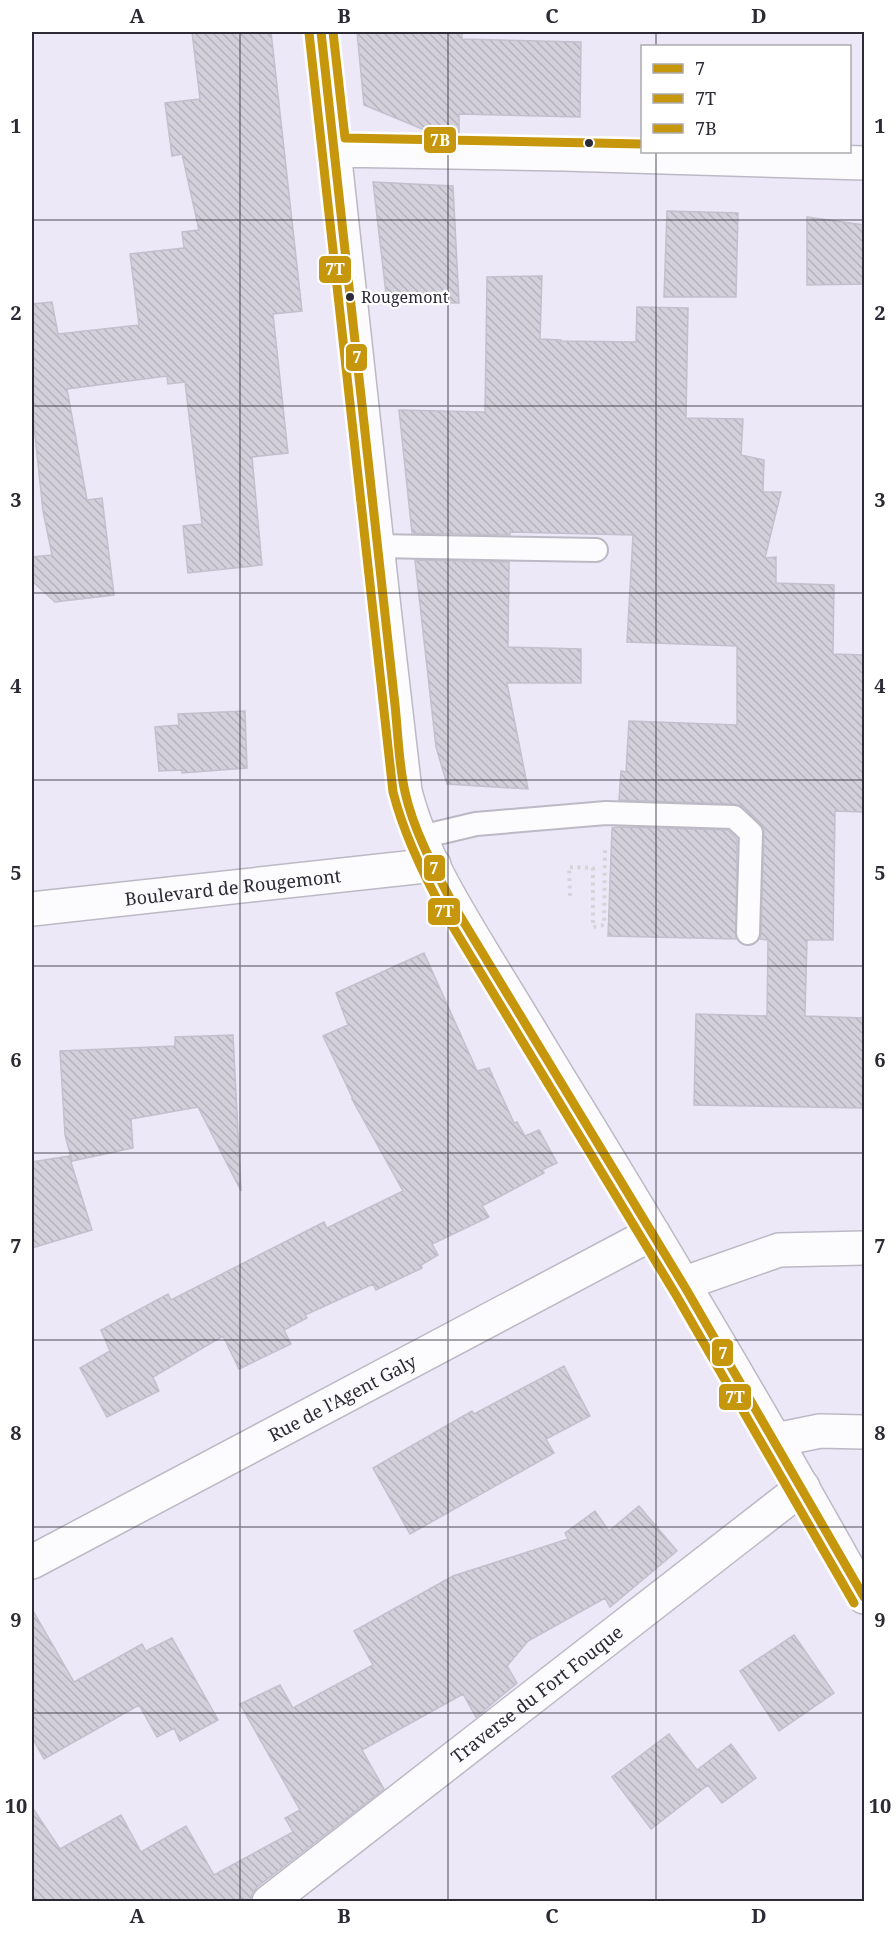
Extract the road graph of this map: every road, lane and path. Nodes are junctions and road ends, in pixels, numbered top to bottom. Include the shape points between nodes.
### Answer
1 (321, 32) edge
2 (334, 150) junction
3 (864, 163) edge
4 (376, 546) junction
5 (596, 550) dead end
6 (606, 813) junction
7 (428, 851) junction
8 (570, 896) dead end
9 (32, 909) edge
10 (748, 933) dead end
11 (653, 1233) junction
12 (864, 1248) edge
13 (685, 1283) junction
14 (864, 1432) edge
15 (776, 1440) junction
16 (803, 1487) junction
17 (32, 1562) edge
18 (864, 1597) edge
19 (269, 1902) edge

1 - 2 street
2 - 3 street
2 - 4 street
4 - 5 lane
4 - 7 street via 405,790
6 - 7 lane via 476,824
6 - 8 path via 604,925 593,927 593,868 568,867
6 - 10 lane via 734,817 751,833
7 - 9 street, Boulevard de Rougemont
7 - 11 street via 471,934
11 - 13 street
11 - 17 street, Rue de l'Agent Galy
12 - 13 street via 778,1250
13 - 15 street
14 - 15 street via 820,1431
15 - 16 street
16 - 18 street
16 - 19 street, Traverse du Fort Fouque

